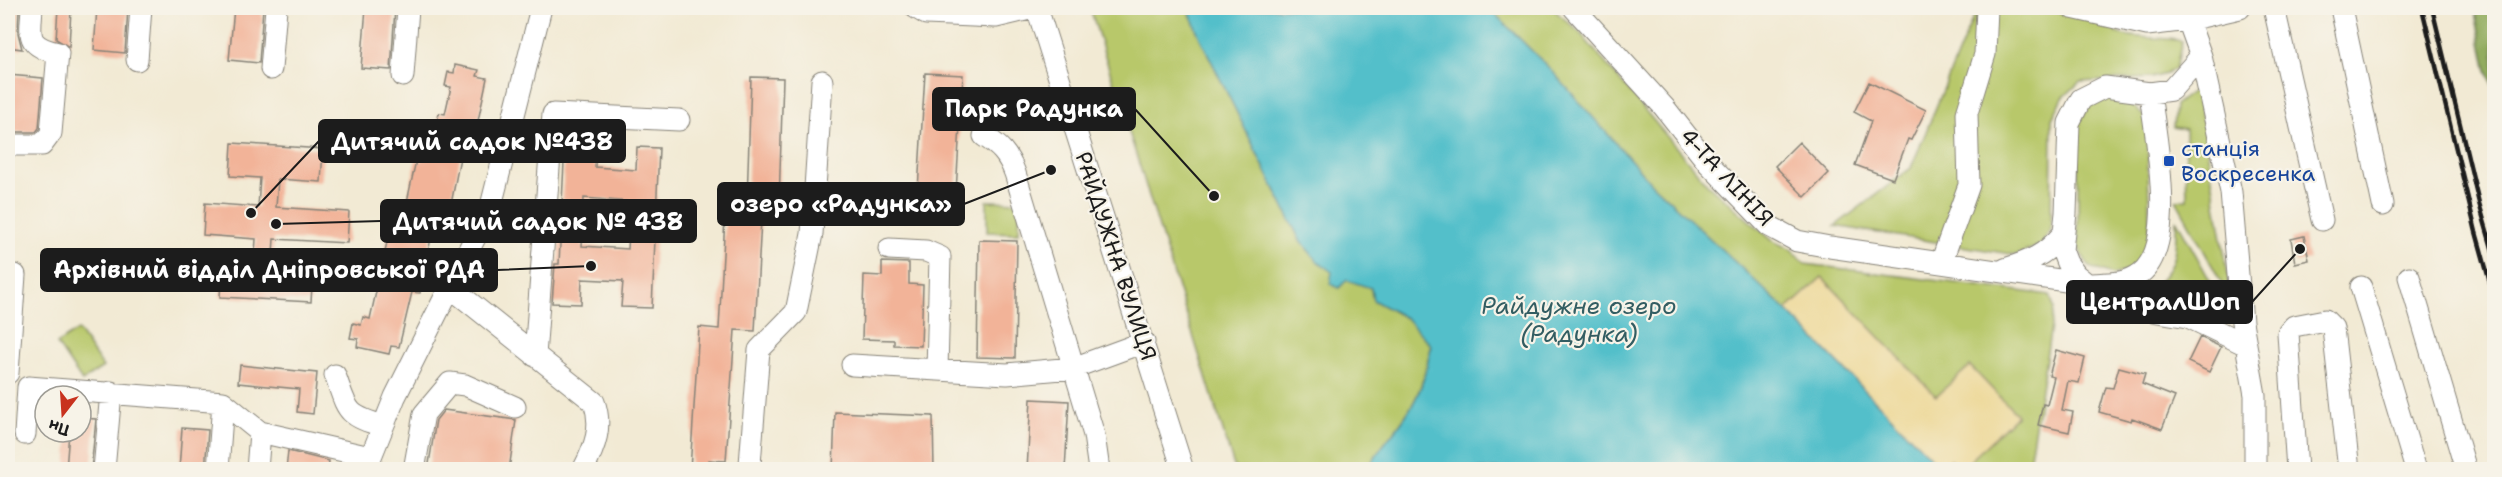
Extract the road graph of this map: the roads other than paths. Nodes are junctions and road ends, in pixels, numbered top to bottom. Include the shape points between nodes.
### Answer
1 (32, 8) edge
2 (141, 8) edge
3 (276, 8) edge
4 (408, 8) edge
5 (541, 8) edge
6 (916, 8) edge
7 (1035, 8) edge
8 (1574, 8) edge
9 (1987, 8) edge
10 (2072, 8) edge
11 (2240, 8) edge
12 (2274, 8) edge
13 (2341, 8) edge
14 (969, 12) edge
15 (2183, 14) edge
16 (2201, 56) junction
17 (137, 60) dead end
18 (271, 69) dead end
19 (403, 75) dead end
20 (822, 81) dead end
21 (2150, 93) junction
22 (678, 120) dead end
23 (984, 136) dead end
24 (8, 145) edge
25 (2383, 204) dead end
26 (2322, 220) dead end
27 (2062, 235) junction
28 (889, 249) dead end
29 (1941, 263) junction
30 (1999, 271) junction
31 (8, 275) edge
32 (2409, 277) dead end
33 (2087, 284) junction
34 (450, 287) junction
35 (2361, 287) dead end
36 (2146, 310) dead end
37 (1144, 342) junction
38 (2246, 345) junction
39 (535, 356) junction
40 (852, 365) dead end
41 (1073, 368) junction
42 (937, 370) junction
43 (8, 373) edge
44 (335, 375) dead end
45 (111, 392) junction
46 (223, 402) junction
47 (515, 407) dead end
48 (383, 426) junction
49 (260, 432) junction
50 (25, 434) dead end
51 (368, 464) edge
52 (104, 470) edge
53 (218, 470) edge
54 (256, 470) edge
55 (414, 470) edge
56 (583, 470) edge
57 (747, 470) edge
58 (1099, 470) edge
59 (1183, 470) edge
60 (2255, 470) edge
61 (2297, 470) edge
62 (2349, 470) edge
63 (2416, 470) edge
64 (2466, 470) edge

1 - 24 street via 33,43 58,53 51,133 42,145
2 - 17 street
3 - 18 street
4 - 19 street
5 - 34 street via 491,206
6 - 14 street via 926,14
7 - 14 street via 996,17
7 - 37 street, РАЙДУЖНА ВУЛИЦЯ
8 - 29 street, 4-ТА ЛІНІЯ via 1664,107 1709,164 1769,226 1797,241
9 - 29 street via 1985,54 1967,113 1969,185
10 - 15 street via 2147,25
11 - 15 street
12 - 26 street
13 - 25 street
15 - 16 street
16 - 21 street via 2171,90
16 - 38 street via 2231,192
20 - 57 street via 812,234 796,312 759,350
21 - 27 street via 2105,87 2081,99 2069,123
21 - 33 street, 4-ТА ЛІНІЯ via 2161,162 2156,252 2142,273 2121,283
22 - 39 street via 553,114
23 - 41 street via 1000,146 1013,168
27 - 30 street, 4-ТА ЛІНІЯ via 2049,250 2030,261
27 - 33 street via 2067,263
28 - 42 street via 926,251 940,256
29 - 30 street, 4-ТА ЛІНІЯ
30 - 33 street, 4-ТА ЛІНІЯ
31 - 43 street via 15,275
32 - 64 street
34 - 39 street
34 - 48 street
35 - 63 street
36 - 38 street via 2188,317
37 - 41 street
37 - 59 street, РАЙДУЖНА ВУЛИЦЯ
38 - 60 street via 2255,395
39 - 56 street via 594,402 598,429 594,449
40 - 42 street
41 - 42 street via 1006,374
41 - 58 street via 1094,435
44 - 48 street via 350,412
45 - 46 street
45 - 50 street via 28,387
45 - 52 street
46 - 49 street
46 - 53 street
47 - 55 street via 450,382 424,414
48 - 51 street
49 - 51 street
49 - 54 street
61 - 62 street via 2288,333 2294,326 2325,320 2333,328

